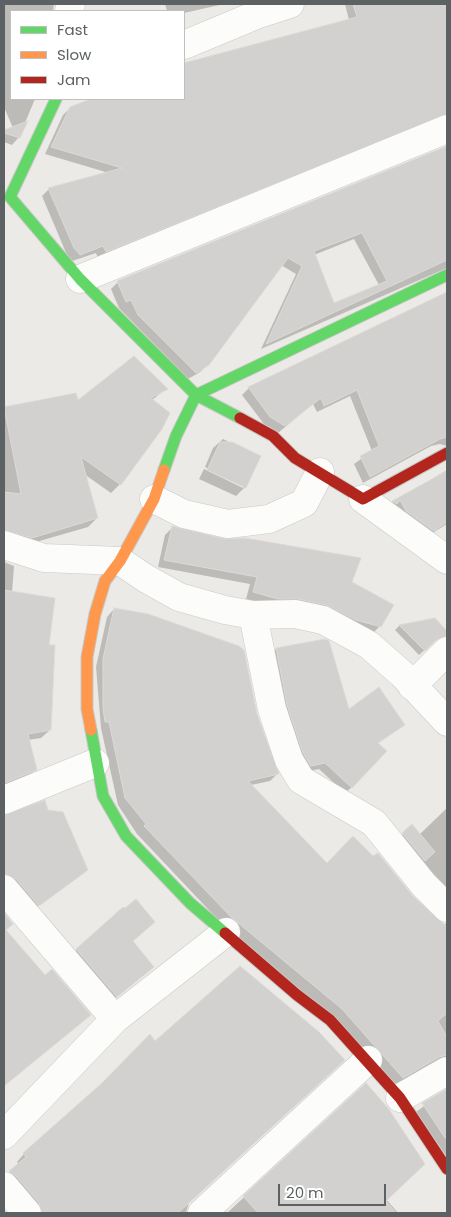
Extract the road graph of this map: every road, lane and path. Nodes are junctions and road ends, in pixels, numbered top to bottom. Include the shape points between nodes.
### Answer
1 (290, 4) edge
2 (185, 45) edge
3 (55, 100) edge
4 (447, 129) edge
5 (7, 195) edge
6 (447, 275) edge
7 (80, 279) junction
8 (196, 395) junction
9 (447, 453) edge
10 (320, 472) junction
11 (154, 499) junction
12 (363, 499) junction
13 (4, 545) edge
14 (447, 560) edge
15 (120, 562) junction
16 (253, 615) junction
17 (447, 651) edge
18 (412, 686) junction
19 (447, 722) edge
20 (95, 763) junction
21 (4, 800) edge
22 (4, 889) edge
23 (447, 908) edge
24 (226, 932) junction
25 (115, 1018) junction
26 (368, 1060) junction
27 (447, 1070) edge
28 (400, 1098) junction
29 (4, 1136) edge
30 (447, 1170) edge
31 (4, 1186) edge
32 (28, 1213) edge
33 (202, 1213) edge

1 - 2 street
3 - 5 street
4 - 7 street
5 - 7 street
6 - 8 street
7 - 8 street
8 - 10 street via 274,436 295,458
8 - 11 street via 176,436
9 - 12 street
10 - 11 street via 304,503 268,519 228,524 184,514
10 - 12 street
11 - 15 street
12 - 14 street
13 - 15 street via 44,558
15 - 16 street via 179,597
15 - 20 street via 105,581 87,657 87,709
16 - 18 street via 295,614 323,620 369,645
16 - 23 street via 272,709 289,760 301,780 374,822 424,885
17 - 18 street
18 - 19 street
20 - 21 street
20 - 24 street via 103,796 126,836 190,903
22 - 25 street
24 - 25 street
24 - 26 street via 330,1020
25 - 29 street
26 - 28 street
26 - 33 street
27 - 28 street
28 - 30 street
31 - 32 street

